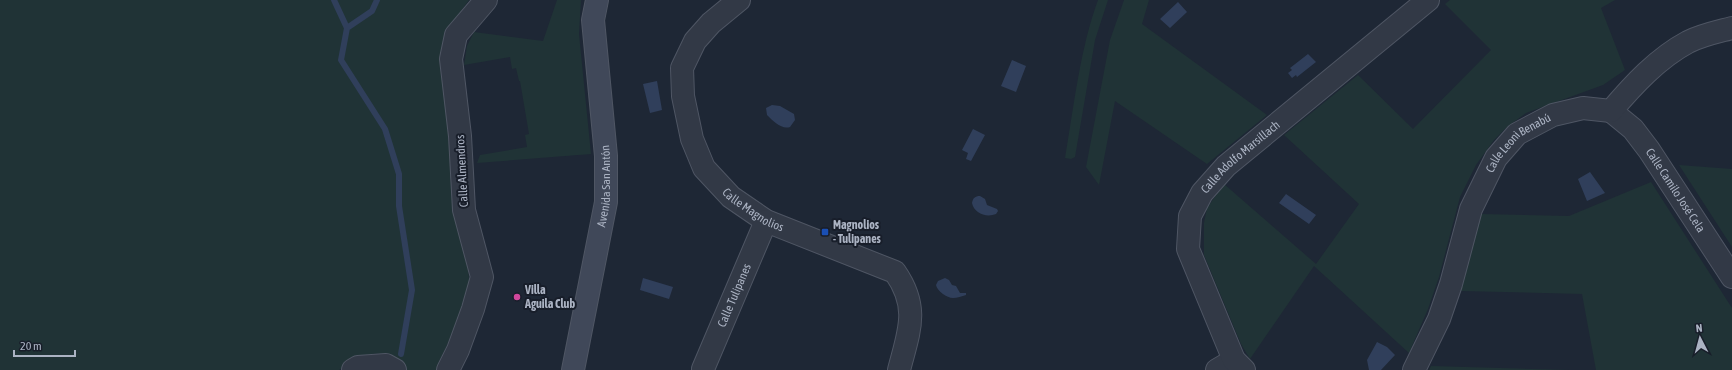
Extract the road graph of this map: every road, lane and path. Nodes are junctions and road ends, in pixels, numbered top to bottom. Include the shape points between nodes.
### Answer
1 (486, 0) edge
2 (597, 0) edge
3 (739, 0) edge
4 (1428, 0) edge
5 (1732, 28) edge
6 (1611, 111) junction
7 (766, 221) junction
8 (1732, 277) edge
9 (1232, 367) edge
10 (703, 369) edge
11 (353, 370) edge
12 (395, 370) edge
13 (448, 370) edge
14 (573, 370) edge
15 (899, 370) edge
16 (1414, 370) edge

1 - 13 street, Calle Almendros via 456,35 451,59 460,136 464,210 482,277 473,309
2 - 14 street, Avenida San Antón via 593,20 606,156 606,202
3 - 7 street, Calle Magnolios via 711,23 695,41 682,68 683,96 692,138 704,168 730,197
4 - 9 street, Calle Adolfo Marsillach via 1226,166 1202,193 1190,216 1188,249
5 - 6 street via 1689,42 1672,52 1635,83
6 - 8 street, Calle Camilo José Cela via 1633,129 1649,150
6 - 16 street, Calle Leoni Benabú via 1583,108 1553,115 1517,134 1496,158 1470,209 1451,284
7 - 10 street, Calle Tulipanes
7 - 15 street, Calle Magnolios via 895,272 903,283 911,311 910,327
11 - 12 street via 358,366 386,365

